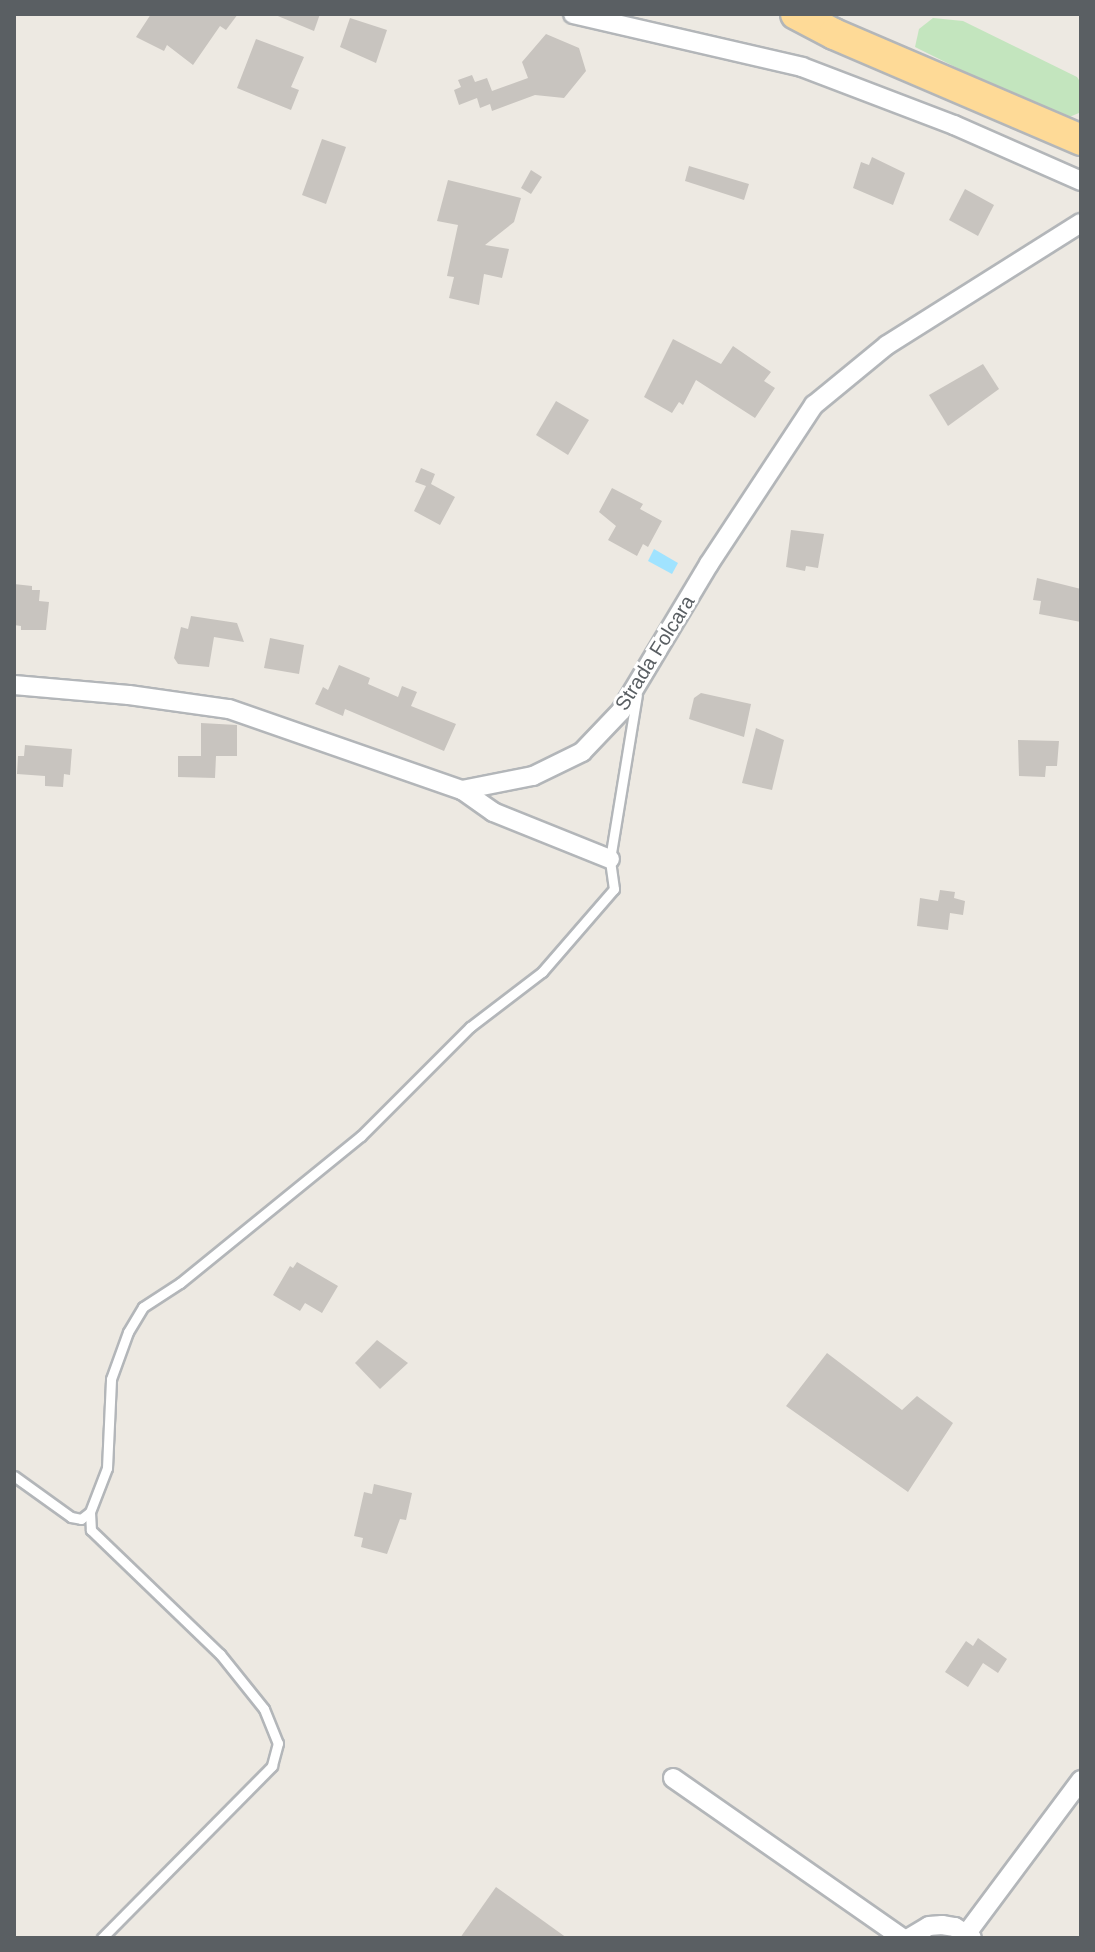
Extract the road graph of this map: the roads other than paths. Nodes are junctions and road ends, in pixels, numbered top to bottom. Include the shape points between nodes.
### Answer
1 (573, 14) edge
2 (796, 14) edge
3 (1081, 140) edge
4 (1081, 181) edge
5 (1081, 223) edge
6 (640, 680) junction
7 (14, 685) edge
8 (462, 790) junction
9 (610, 859) junction
10 (14, 1476) edge
11 (90, 1512) junction
12 (673, 1778) dead end
13 (1081, 1780) edge
14 (970, 1936) edge
15 (102, 1938) edge
16 (902, 1938) edge
17 (909, 1938) edge

1 - 4 street via 802,67
2 - 3 highway
5 - 6 street, Strada Folcara via 887,345 814,405
6 - 8 street, Strada Folcara via 621,711 582,752 533,776
6 - 9 lane
7 - 8 street via 229,709
8 - 9 street via 493,812
9 - 11 lane via 614,889 542,972 470,1027 361,1136 143,1307 111,1379 107,1468
10 - 11 lane via 71,1517 81,1519
11 - 15 lane via 91,1530 220,1654 264,1709 278,1743 272,1766
12 - 16 street
13 - 14 street
14 - 17 street via 942,1925

